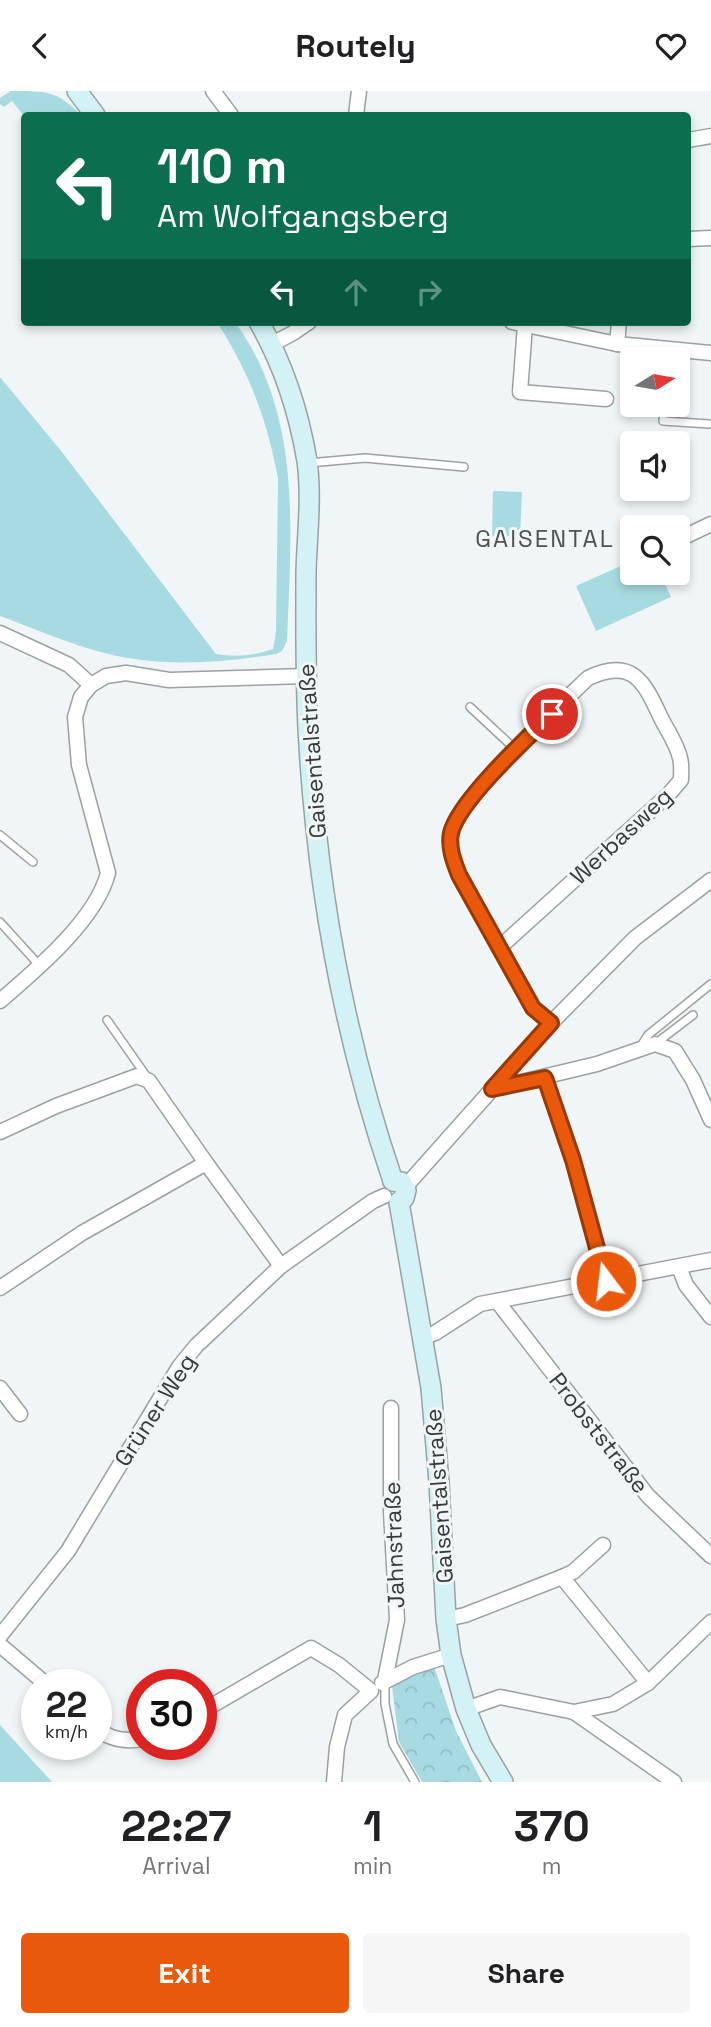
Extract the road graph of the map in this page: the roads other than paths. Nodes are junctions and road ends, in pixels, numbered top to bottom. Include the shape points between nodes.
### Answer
1 (77, 91) edge
2 (212, 91) edge
3 (359, 91) edge
4 (93, 112) edge
5 (229, 112) edge
6 (356, 112) edge
7 (711, 137) edge
8 (691, 140) edge
9 (711, 238) edge
10 (691, 239) edge
11 (261, 326) edge
12 (303, 326) edge
13 (519, 326) edge
14 (533, 326) edge
15 (619, 326) edge
16 (272, 344) junction
17 (617, 344) junction
18 (630, 347) edge
19 (711, 353) edge
20 (690, 354) edge
21 (606, 399) dead end
22 (663, 417) edge
23 (709, 424) dead end
24 (307, 463) junction
25 (464, 467) dead end
26 (711, 524) edge
27 (690, 534) edge
28 (0, 633) edge
29 (306, 676) junction
30 (90, 685) junction
31 (470, 707) dead end
32 (516, 749) junction
33 (0, 835) edge
34 (33, 862) dead end
35 (711, 880) edge
36 (0, 922) edge
37 (500, 947) junction
38 (40, 966) junction
39 (711, 984) edge
40 (0, 1001) edge
41 (693, 1015) dead end
42 (107, 1020) dead end
43 (551, 1023) junction
44 (655, 1044) junction
45 (638, 1050) junction
46 (545, 1078) junction
47 (149, 1081) junction
48 (492, 1089) junction
49 (711, 1120) edge
50 (0, 1132) edge
51 (206, 1163) junction
52 (395, 1191) junction
53 (711, 1259) edge
54 (281, 1266) junction
55 (679, 1267) junction
56 (606, 1281) junction
57 (0, 1288) edge
58 (497, 1301) junction
59 (711, 1317) edge
60 (424, 1337) junction
61 (0, 1388) edge
62 (391, 1408) dead end
63 (20, 1414) dead end
64 (603, 1545) dead end
65 (711, 1556) edge
66 (562, 1577) junction
67 (446, 1619) junction
68 (711, 1622) edge
69 (0, 1636) edge
70 (0, 1645) edge
71 (452, 1655) junction
72 (28, 1669) edge
73 (385, 1680) junction
74 (648, 1683) junction
75 (371, 1691) junction
76 (217, 1703) edge
77 (466, 1709) junction
78 (574, 1712) junction
79 (334, 1782) edge
80 (415, 1782) edge
81 (503, 1782) edge
82 (674, 1782) edge

1 - 4 main road
2 - 5 street
3 - 6 street
7 - 8 street
9 - 10 street
11 - 16 main road, Gaisentalstraße
12 - 16 street
13 - 21 street via 520,392
14 - 17 street
15 - 17 street
16 - 24 main road, Gaisentalstraße
17 - 18 street
19 - 20 street
22 - 23 lane via 663,421
24 - 25 lane via 365,458
24 - 29 main road, Gaisentalstraße
26 - 27 street
28 - 30 street via 69,665
29 - 30 street via 169,680 126,673
29 - 52 main road, Gaisentalstraße via 324,901 354,1054
30 - 38 street via 75,717 79,765 108,873 95,906
31 - 32 lane
32 - 37 street, Werbasweg via 458,815 450,835 459,875
32 - 37 street, Werbasweg via 588,678 619,670 638,677 647,688 680,758 681,780
33 - 34 lane
35 - 43 street, Grüner Weg via 635,938
36 - 38 lane
37 - 43 street, Werbasweg via 533,1008
38 - 40 street
39 - 45 lane via 648,1035
41 - 44 lane
42 - 47 lane
43 - 48 street, Grüner Weg
44 - 45 street
44 - 49 street via 675,1051
45 - 46 street
46 - 48 street
46 - 56 street
47 - 50 street via 137,1076 123,1079
47 - 51 street
48 - 52 street, Grüner Weg
51 - 54 street
51 - 57 street via 82,1233
52 - 54 street, Grüner Weg via 373,1201
52 - 60 main road, Gaisentalstraße
53 - 55 street
54 - 69 street, Grüner Weg via 179,1367 68,1551
55 - 56 street
55 - 59 street via 686,1285
56 - 58 street
58 - 60 street via 480,1304
58 - 65 street, Probststraße via 648,1496
60 - 67 main road, Gaisentalstraße via 439,1482
61 - 63 street
62 - 73 street, Jahnstraße via 397,1620
64 - 66 street
66 - 67 street
66 - 74 street
67 - 71 main road, Gaisentalstraße
68 - 74 street
70 - 72 street
71 - 73 street
71 - 77 main road, Gaisentalstraße
73 - 75 street
73 - 80 lane via 393,1744
74 - 78 street via 612,1704
75 - 76 street via 311,1648
75 - 79 street via 345,1715
77 - 78 street via 500,1697
77 - 81 main road, Gaisentalstraße
78 - 82 street

